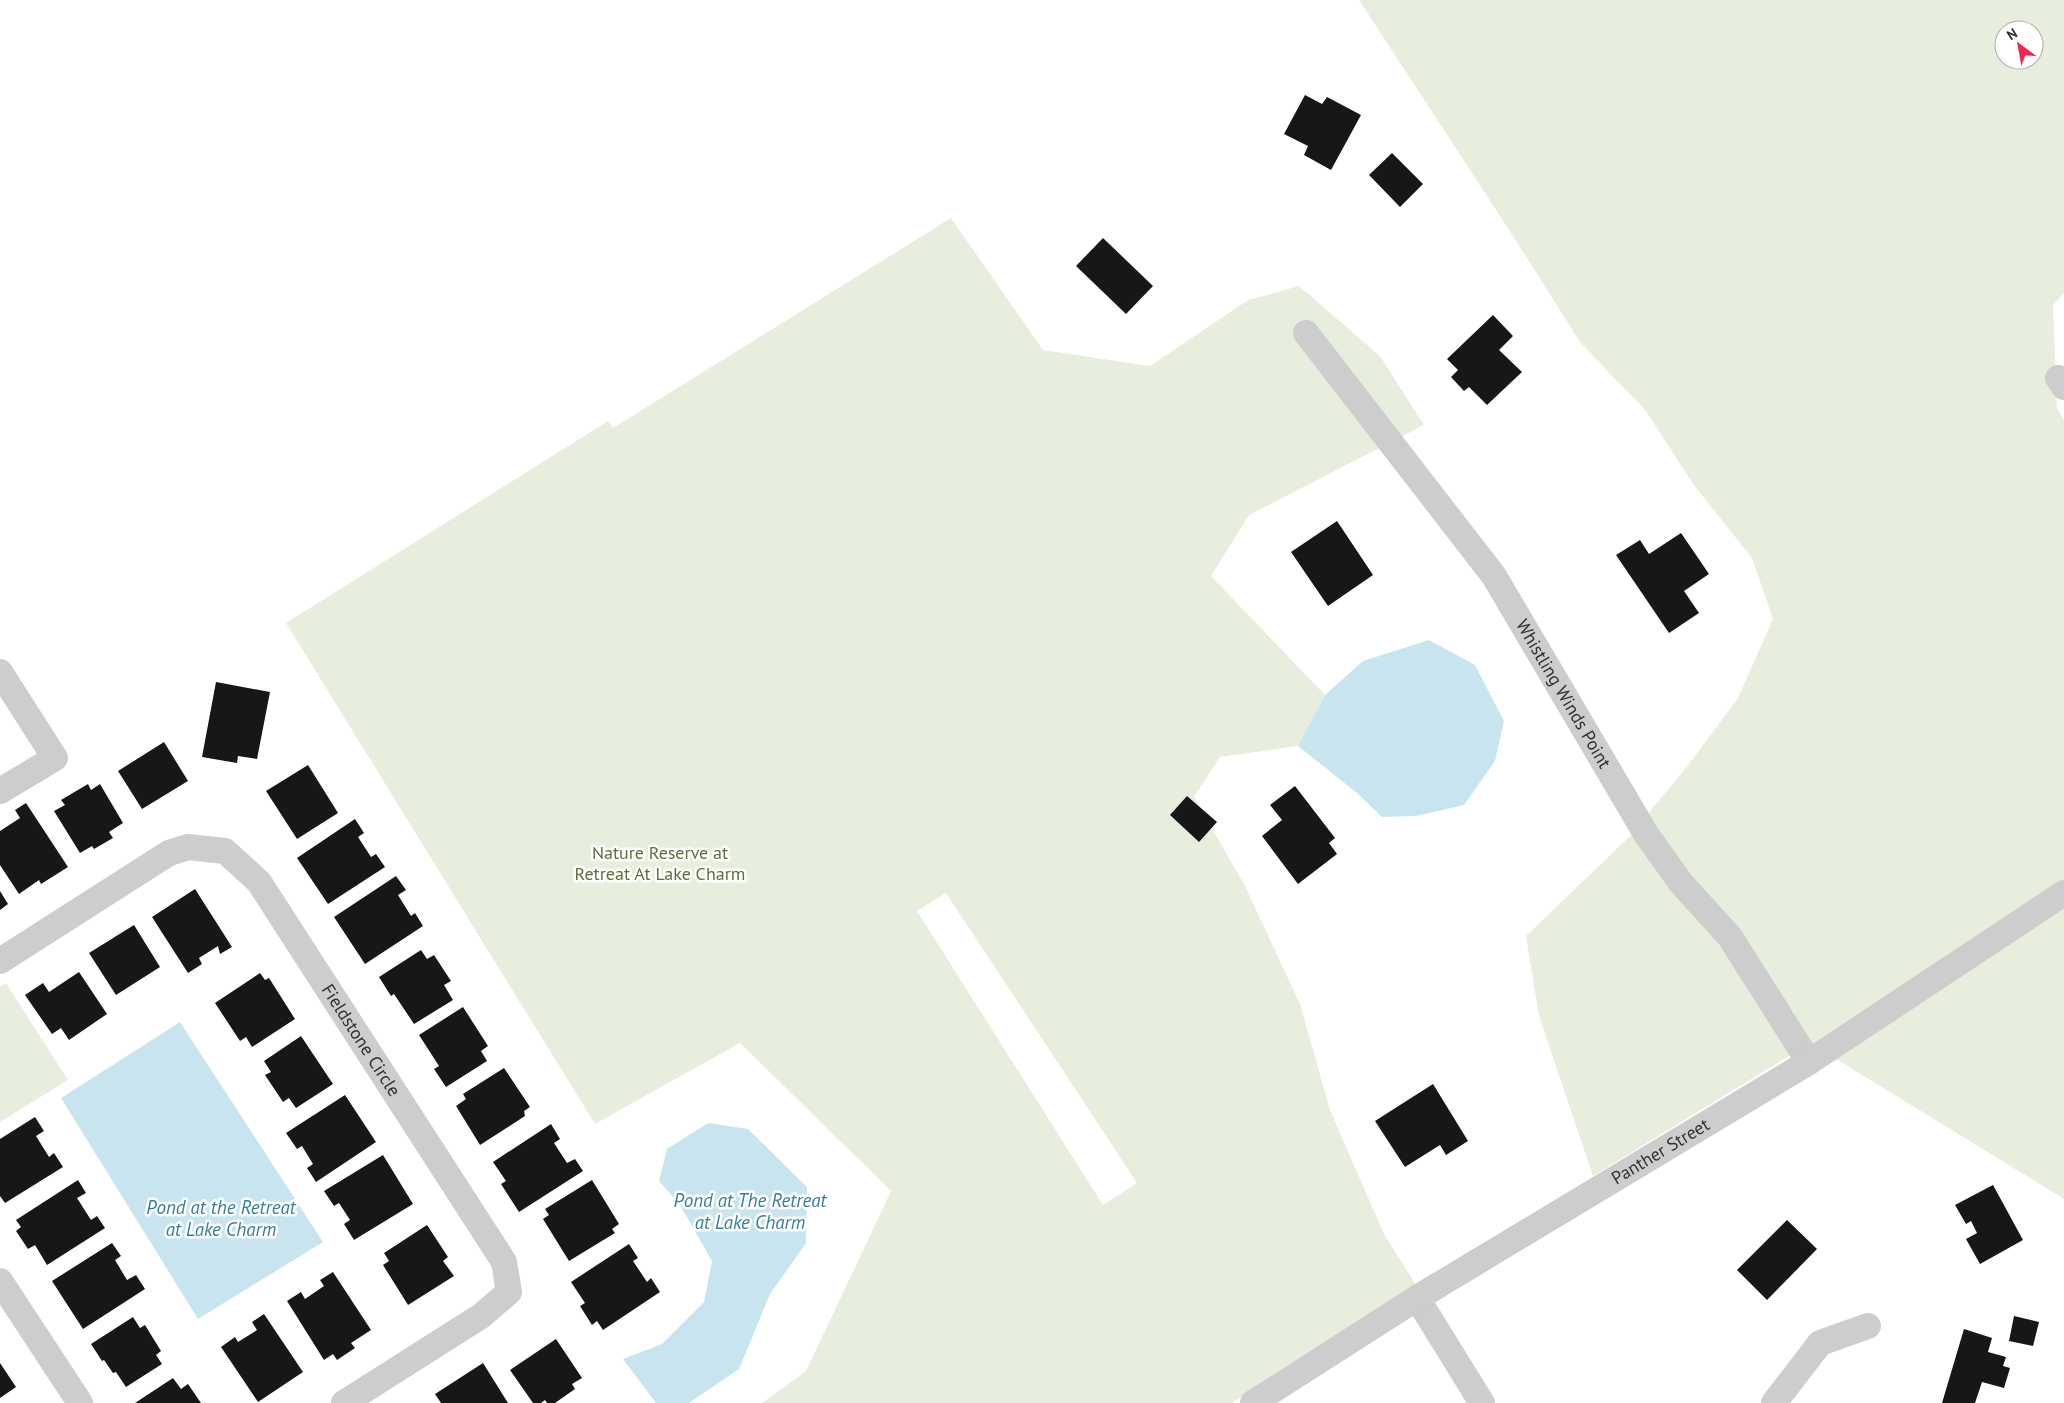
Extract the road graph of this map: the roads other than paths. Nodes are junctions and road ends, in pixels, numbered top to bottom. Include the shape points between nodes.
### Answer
1 (1306, 333) dead end
2 (0, 672) edge
3 (0, 791) edge
4 (2064, 893) edge
5 (0, 961) edge
6 (1809, 1062) junction
7 (0, 1281) edge
8 (1418, 1298) junction
9 (1868, 1326) dead end
10 (80, 1403) edge
11 (344, 1403) edge
12 (1253, 1403) edge
13 (1482, 1403) edge
14 (1774, 1403) edge

1 - 6 street, Whistling Winds Point via 1494,576 1646,834 1681,883 1730,937
2 - 3 street via 55,758
4 - 6 street, Panther Street
5 - 11 street, Fieldstone Circle via 169,853 188,847 225,851 259,882 504,1262 509,1292 481,1316
6 - 8 street, Panther Street
7 - 10 street
8 - 12 street, Panther Street
8 - 13 street
9 - 14 street via 1820,1343

